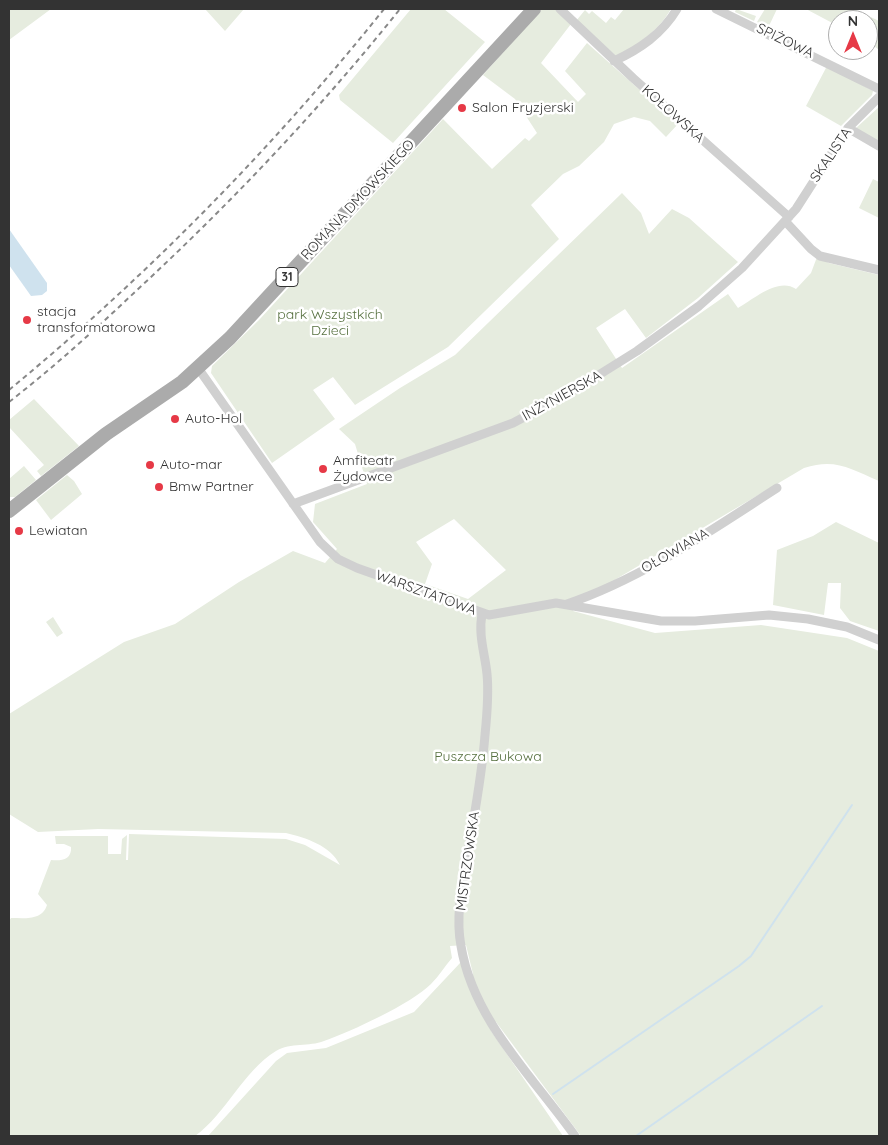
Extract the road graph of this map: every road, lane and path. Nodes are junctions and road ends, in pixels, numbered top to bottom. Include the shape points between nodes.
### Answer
1 (534, 9) edge
2 (560, 9) edge
3 (677, 9) edge
4 (716, 9) edge
5 (614, 61) junction
6 (879, 89) edge
7 (879, 97) edge
8 (848, 128) junction
9 (879, 146) edge
10 (787, 219) junction
11 (879, 270) edge
12 (198, 368) junction
13 (777, 488) dead end
14 (293, 504) junction
15 (9, 511) edge
16 (567, 604) junction
17 (482, 614) junction
18 (879, 640) edge
19 (575, 1136) edge

1 - 12 main road, ROMANA DMOWSKIEGO / 31 via 246,323
2 - 5 street, KOŁOWSKA
3 - 5 street via 650,40
4 - 6 street, SPIŻOWA
5 - 10 street, KOŁOWSKA
7 - 8 street, SKALISTA
8 - 9 street
8 - 10 street, SKALISTA
10 - 11 street, KOŁOWSKA via 820,256
10 - 14 street, INŻYNIERSKA via 727,283 699,306 637,351 573,391 513,423
12 - 14 street, WARSZTATOWA
12 - 15 main road, ROMANA DMOWSKIEGO / 31 via 106,434
13 - 16 street, OŁOWIANA via 645,569 602,592
14 - 17 street, WARSZTATOWA via 320,542 338,559
16 - 17 street, WARSZTATOWA
16 - 18 street, WARSZTATOWA via 662,621 786,616 847,627
17 - 19 street, MISTRZOWSKA via 480,631 488,708 462,890 460,945 475,991 488,1017

